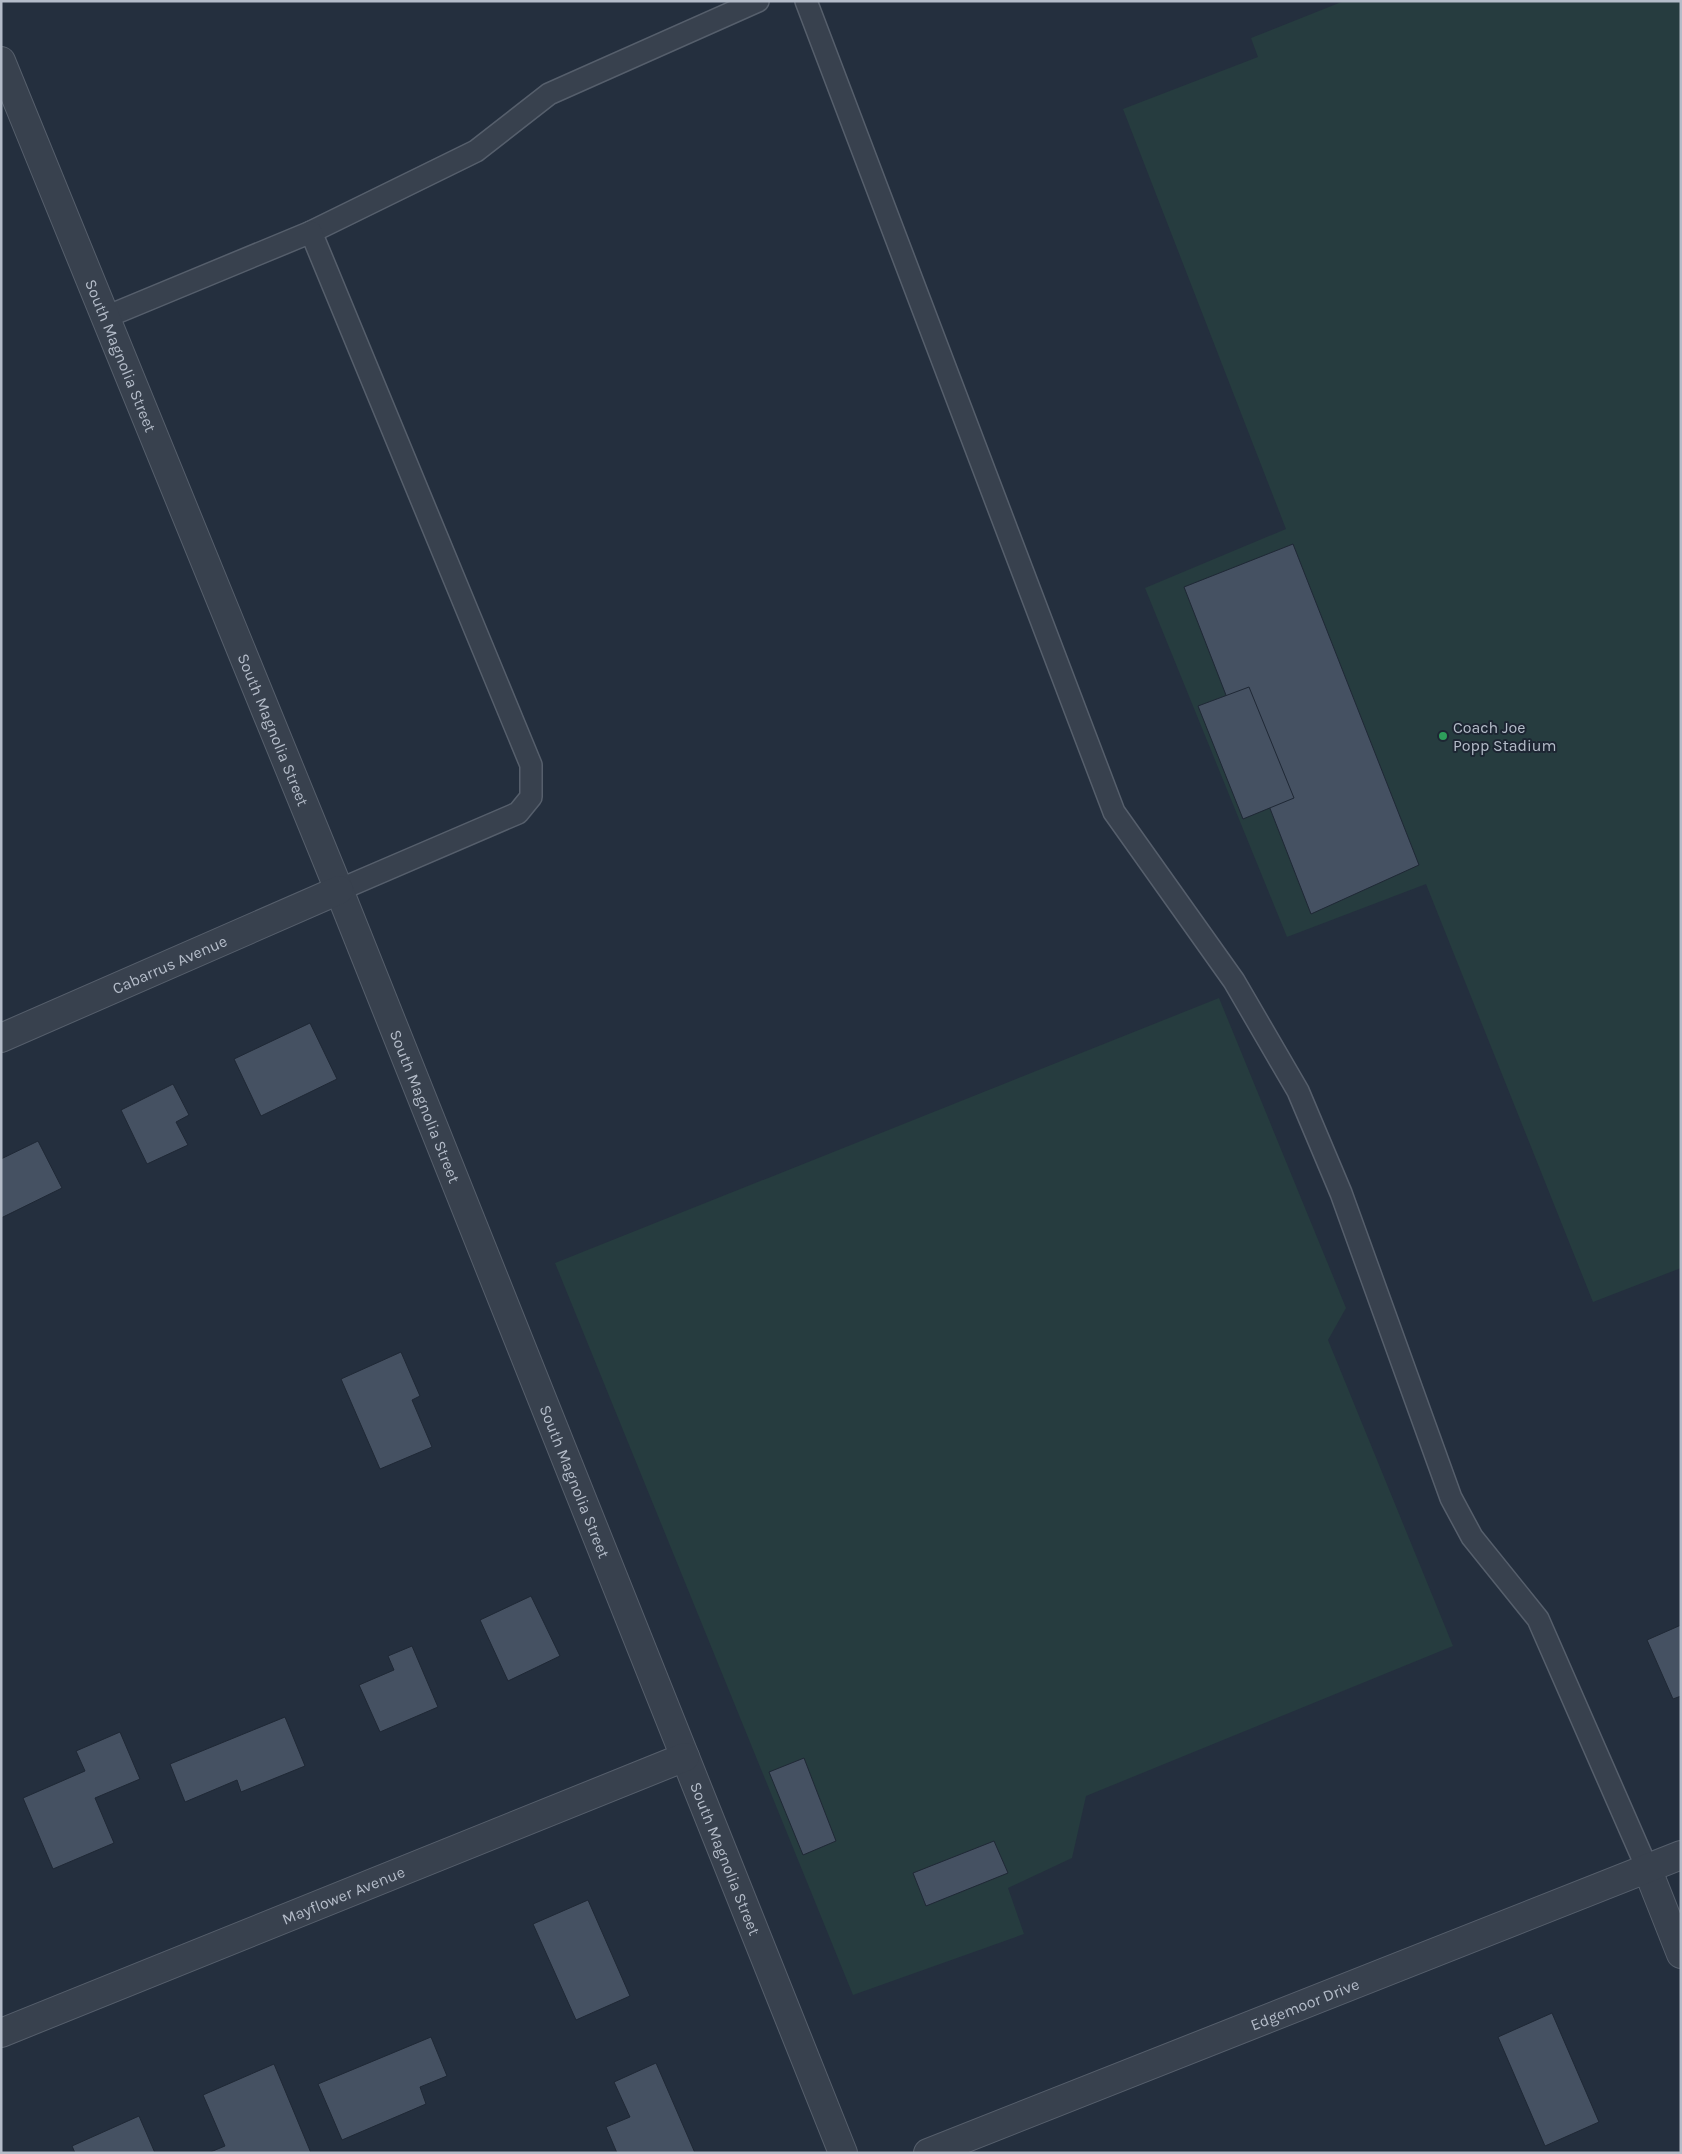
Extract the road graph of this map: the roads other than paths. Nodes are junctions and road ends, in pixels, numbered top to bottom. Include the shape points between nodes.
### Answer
1 (758, 1) edge
2 (806, 1) edge
3 (1, 61) edge
4 (311, 232) junction
5 (106, 317) junction
6 (338, 890) junction
7 (1, 1038) edge
8 (686, 1757) junction
9 (1681, 1855) edge
10 (1647, 1868) junction
11 (1681, 1954) edge
12 (1, 2033) edge
13 (843, 2153) edge
14 (928, 2153) edge

1 - 4 lane via 549,94 476,151
2 - 10 lane via 1114,812 1234,981 1298,1091 1341,1193 1451,1498 1472,1537 1538,1619
3 - 5 street, South Magnolia Street
4 - 5 lane
4 - 6 lane via 531,765 531,798 518,813
5 - 6 street, South Magnolia Street
6 - 7 street, Cabarrus Avenue
6 - 8 street, South Magnolia Street
8 - 12 street, Mayflower Avenue
8 - 13 street, South Magnolia Street
9 - 10 street, Edgemoor Drive
10 - 11 street
10 - 14 street, Edgemoor Drive

